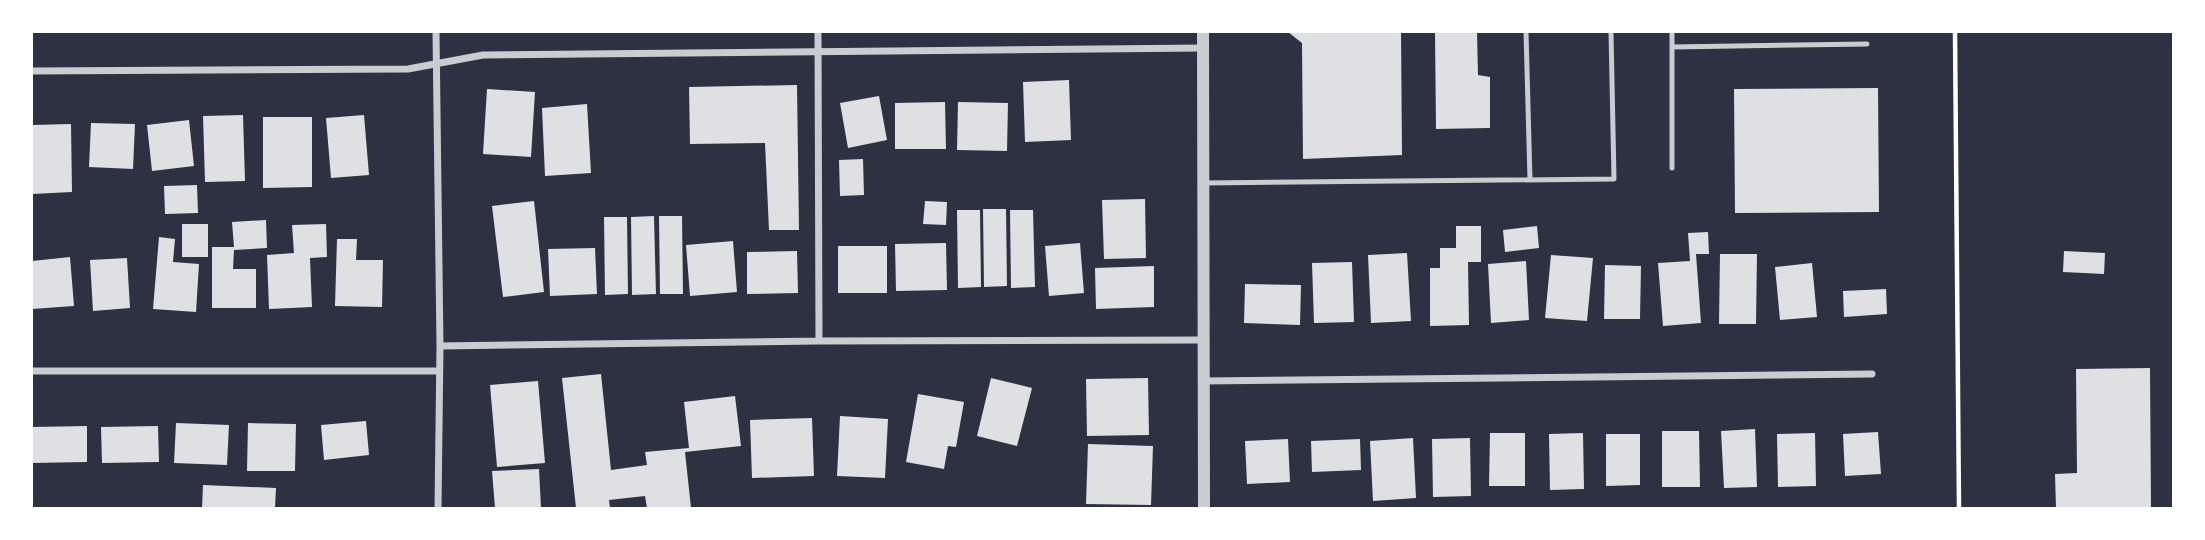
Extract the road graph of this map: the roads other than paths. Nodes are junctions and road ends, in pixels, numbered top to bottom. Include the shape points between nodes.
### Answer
1 (436, 32) edge
2 (818, 32) edge
3 (1203, 32) edge
4 (1526, 32) edge
5 (1611, 32) edge
6 (1672, 32) edge
7 (1867, 44) dead end
8 (1672, 47) junction
9 (1203, 48) junction
10 (818, 54) junction
11 (436, 63) junction
12 (32, 71) edge
13 (1672, 168) dead end
14 (1531, 180) junction
15 (1204, 183) junction
16 (1205, 340) junction
17 (819, 341) junction
18 (440, 346) junction
19 (32, 371) edge
20 (439, 371) junction
21 (1872, 374) dead end
22 (1205, 381) junction
23 (438, 509) edge
24 (1204, 509) edge

1 - 11 street
2 - 10 street
3 - 9 street
4 - 14 lane
5 - 14 lane via 1614,179
6 - 8 lane
7 - 8 lane
8 - 13 lane
9 - 10 street
9 - 15 street
10 - 11 street via 483,55
10 - 17 street
11 - 12 street via 408,69
11 - 18 street
14 - 15 lane
15 - 16 street
16 - 17 street
16 - 22 street
17 - 18 street
18 - 20 street
19 - 20 street
20 - 23 street
21 - 22 street
22 - 24 street

